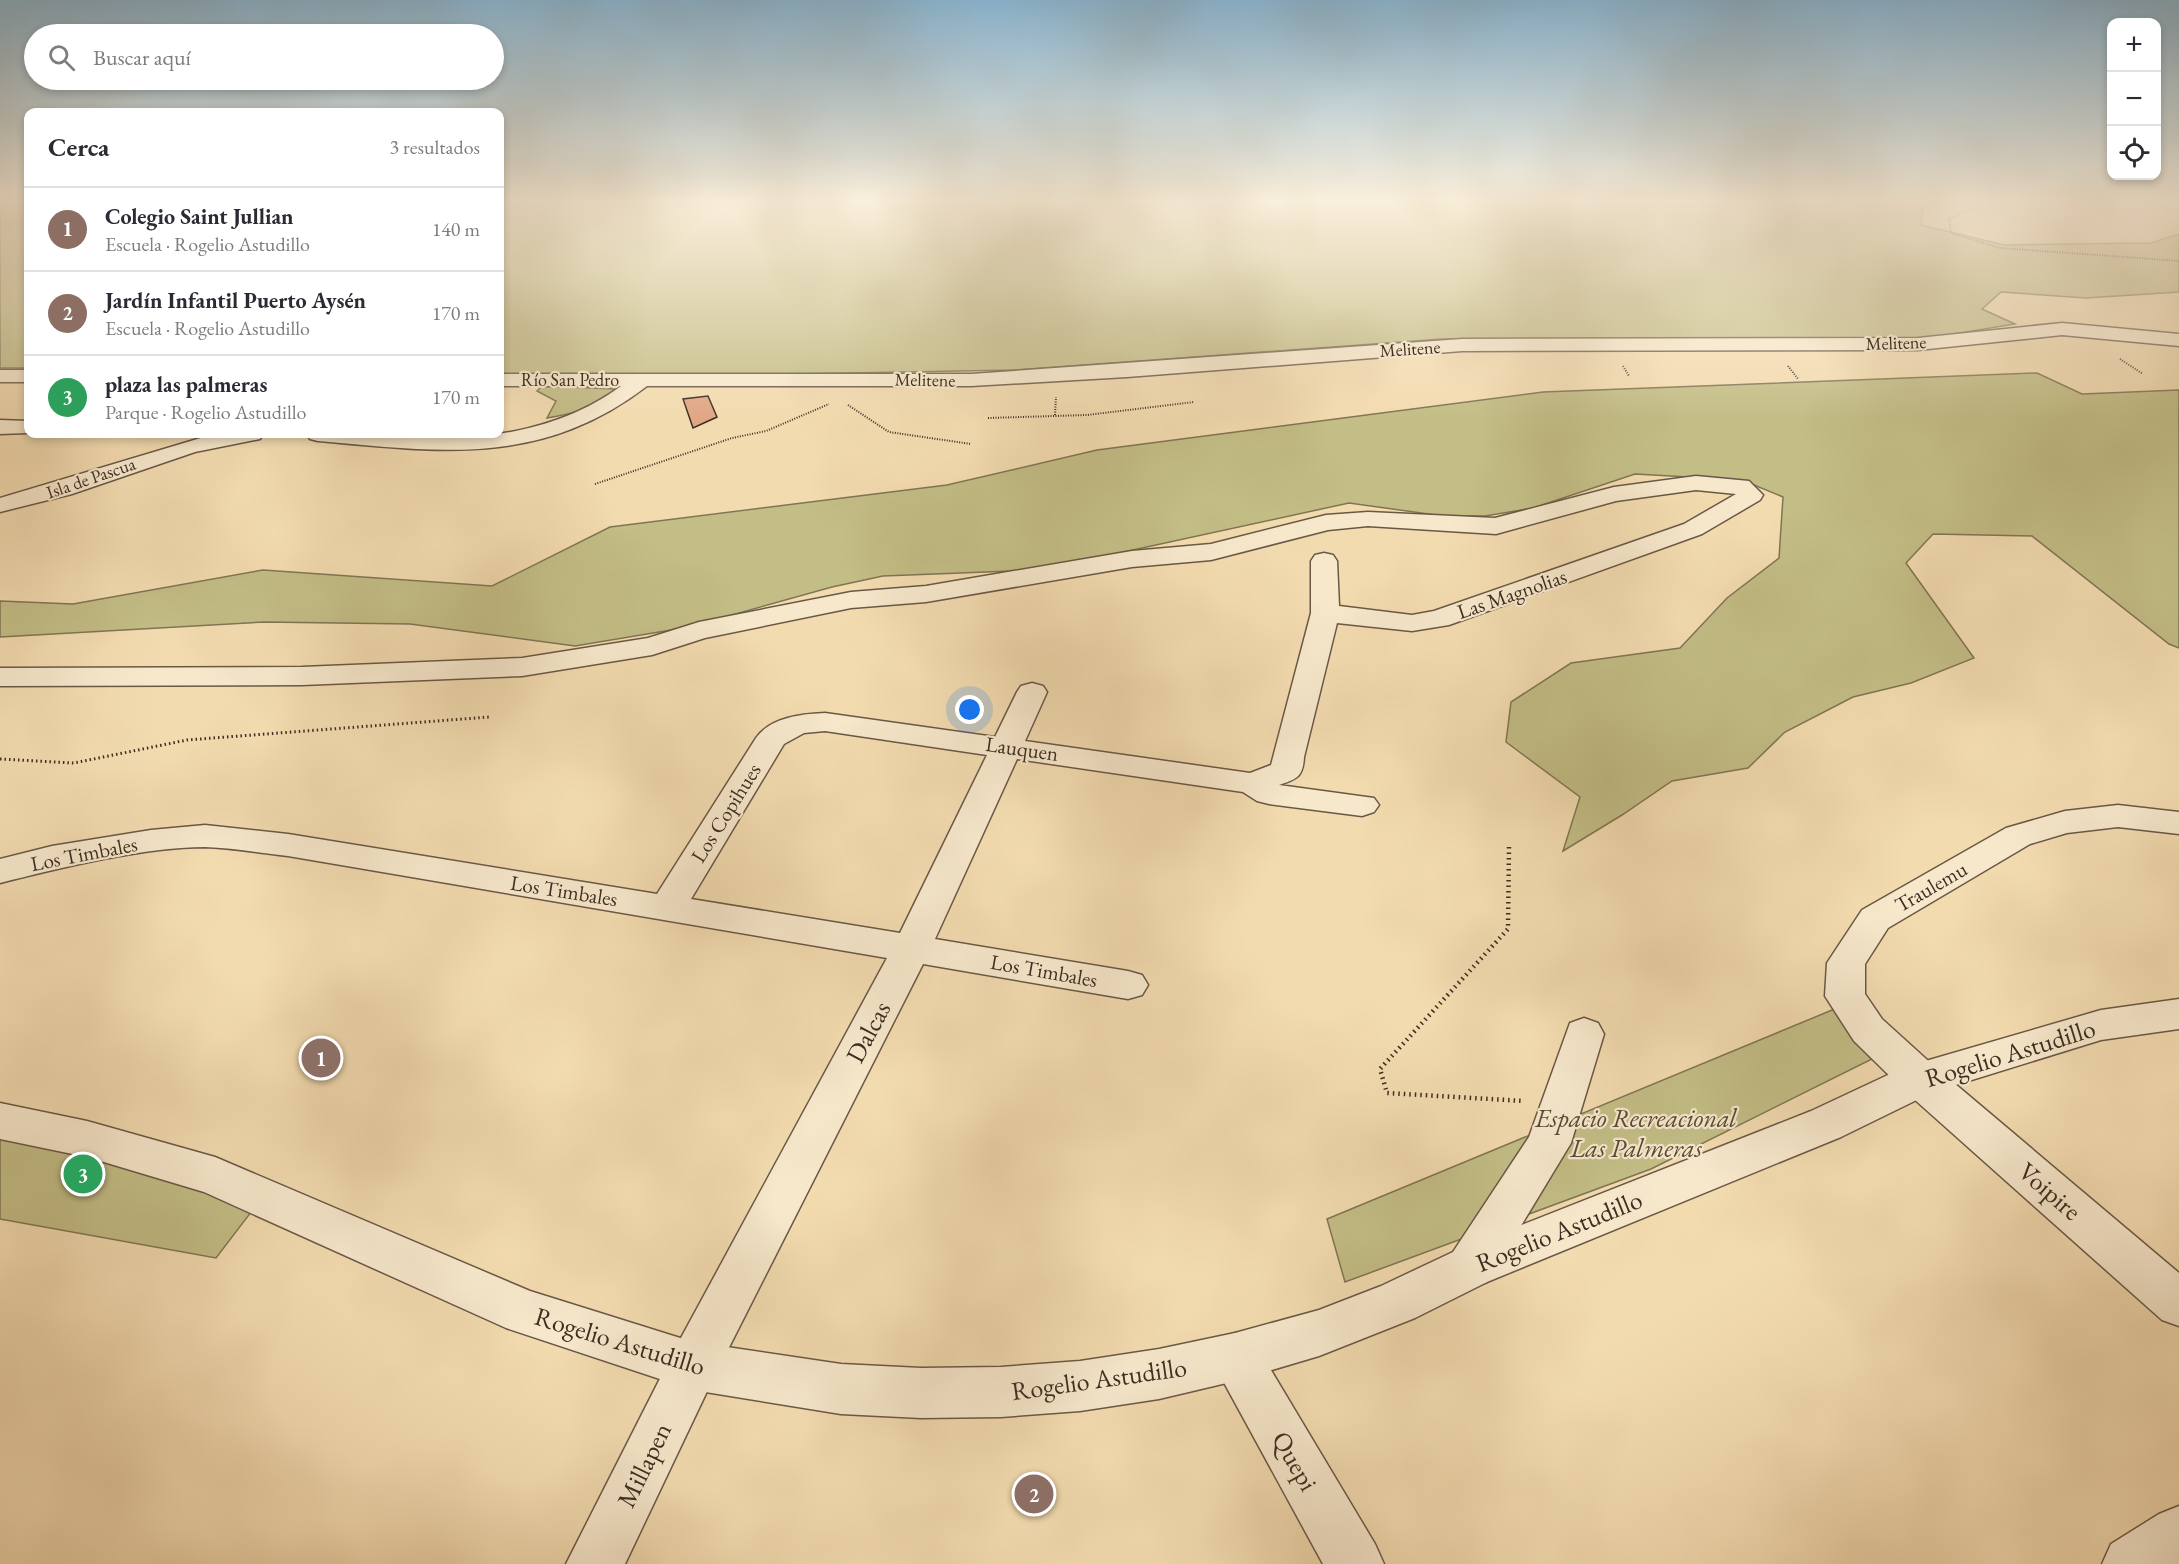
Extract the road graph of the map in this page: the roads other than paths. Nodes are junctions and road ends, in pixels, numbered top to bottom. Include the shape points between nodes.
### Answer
1 (2179, 340) edge
2 (0, 376) edge
3 (24, 376) edge
4 (504, 380) edge
5 (641, 381) junction
6 (504, 391) edge
7 (0, 427) edge
8 (24, 427) edge
9 (224, 438) edge
10 (370, 438) edge
11 (505, 438) junction
12 (0, 505) edge
13 (1324, 561) dead end
14 (1325, 613) junction
15 (0, 677) edge
16 (1032, 692) dead end
17 (792, 726) joint
18 (1008, 746) junction
19 (1252, 783) junction
20 (1362, 805) dead end
21 (2179, 823) edge
22 (0, 871) edge
23 (667, 908) junction
24 (912, 948) junction
25 (1128, 985) dead end
26 (2179, 1014) edge
27 (1584, 1034) dead end
28 (1920, 1079) junction
29 (0, 1121) edge
30 (1470, 1267) junction
31 (2179, 1304) edge
32 (1235, 1357) junction
33 (693, 1366) junction
34 (2179, 1534) edge
35 (595, 1564) edge
36 (1355, 1564) edge
37 (2132, 1564) edge

1 - 5 street, Melitene via 2062,329 1918,344 1462,345 971,380
2 - 3 street
4 - 5 street, Río San Pedro
5 - 11 street via 622,397 596,410 538,431
6 - 11 street via 539,403 538,417
7 - 8 street
9 - 12 street, Isla de Pascua via 180,447 53,492
10 - 11 street via 447,444
13 - 14 street
14 - 15 street, Las Magnolias via 1412,623 1440,619 1693,529 1751,495 1741,486 1696,483 1614,494 1496,526 1368,519 1326,523 1211,552 1132,559 926,594 851,600 699,631 652,646 522,667 302,676
14 - 19 street via 1287,771
16 - 18 street, Dalcas
17 - 18 street, Lauquen via 825,722
17 - 23 street, Los Copihues via 772,738
18 - 19 street, Lauquen
18 - 24 street, Dalcas
19 - 20 street via 1269,794
21 - 28 street, Traulemu via 2118,816 2065,822 2018,836 1875,919 1845,963 1845,996 1868,1030
22 - 23 street, Los Timbales via 52,858 205,836 288,845
23 - 24 street, Los Timbales
24 - 25 street, Los Timbales
24 - 33 street, Dalcas
26 - 28 street, Rogelio Astudillo via 2101,1024
27 - 30 street via 1549,1143
28 - 30 street, Rogelio Astudillo via 1826,1124
28 - 31 street, Voipire
29 - 33 street, Rogelio Astudillo via 87,1139 215,1176 523,1312
30 - 32 street, Rogelio Astudillo via 1398,1302 1319,1333
32 - 33 street, Rogelio Astudillo via 1080,1386 1000,1392 841,1389
32 - 36 street, Quepi
33 - 35 street, Millapen
34 - 37 street

